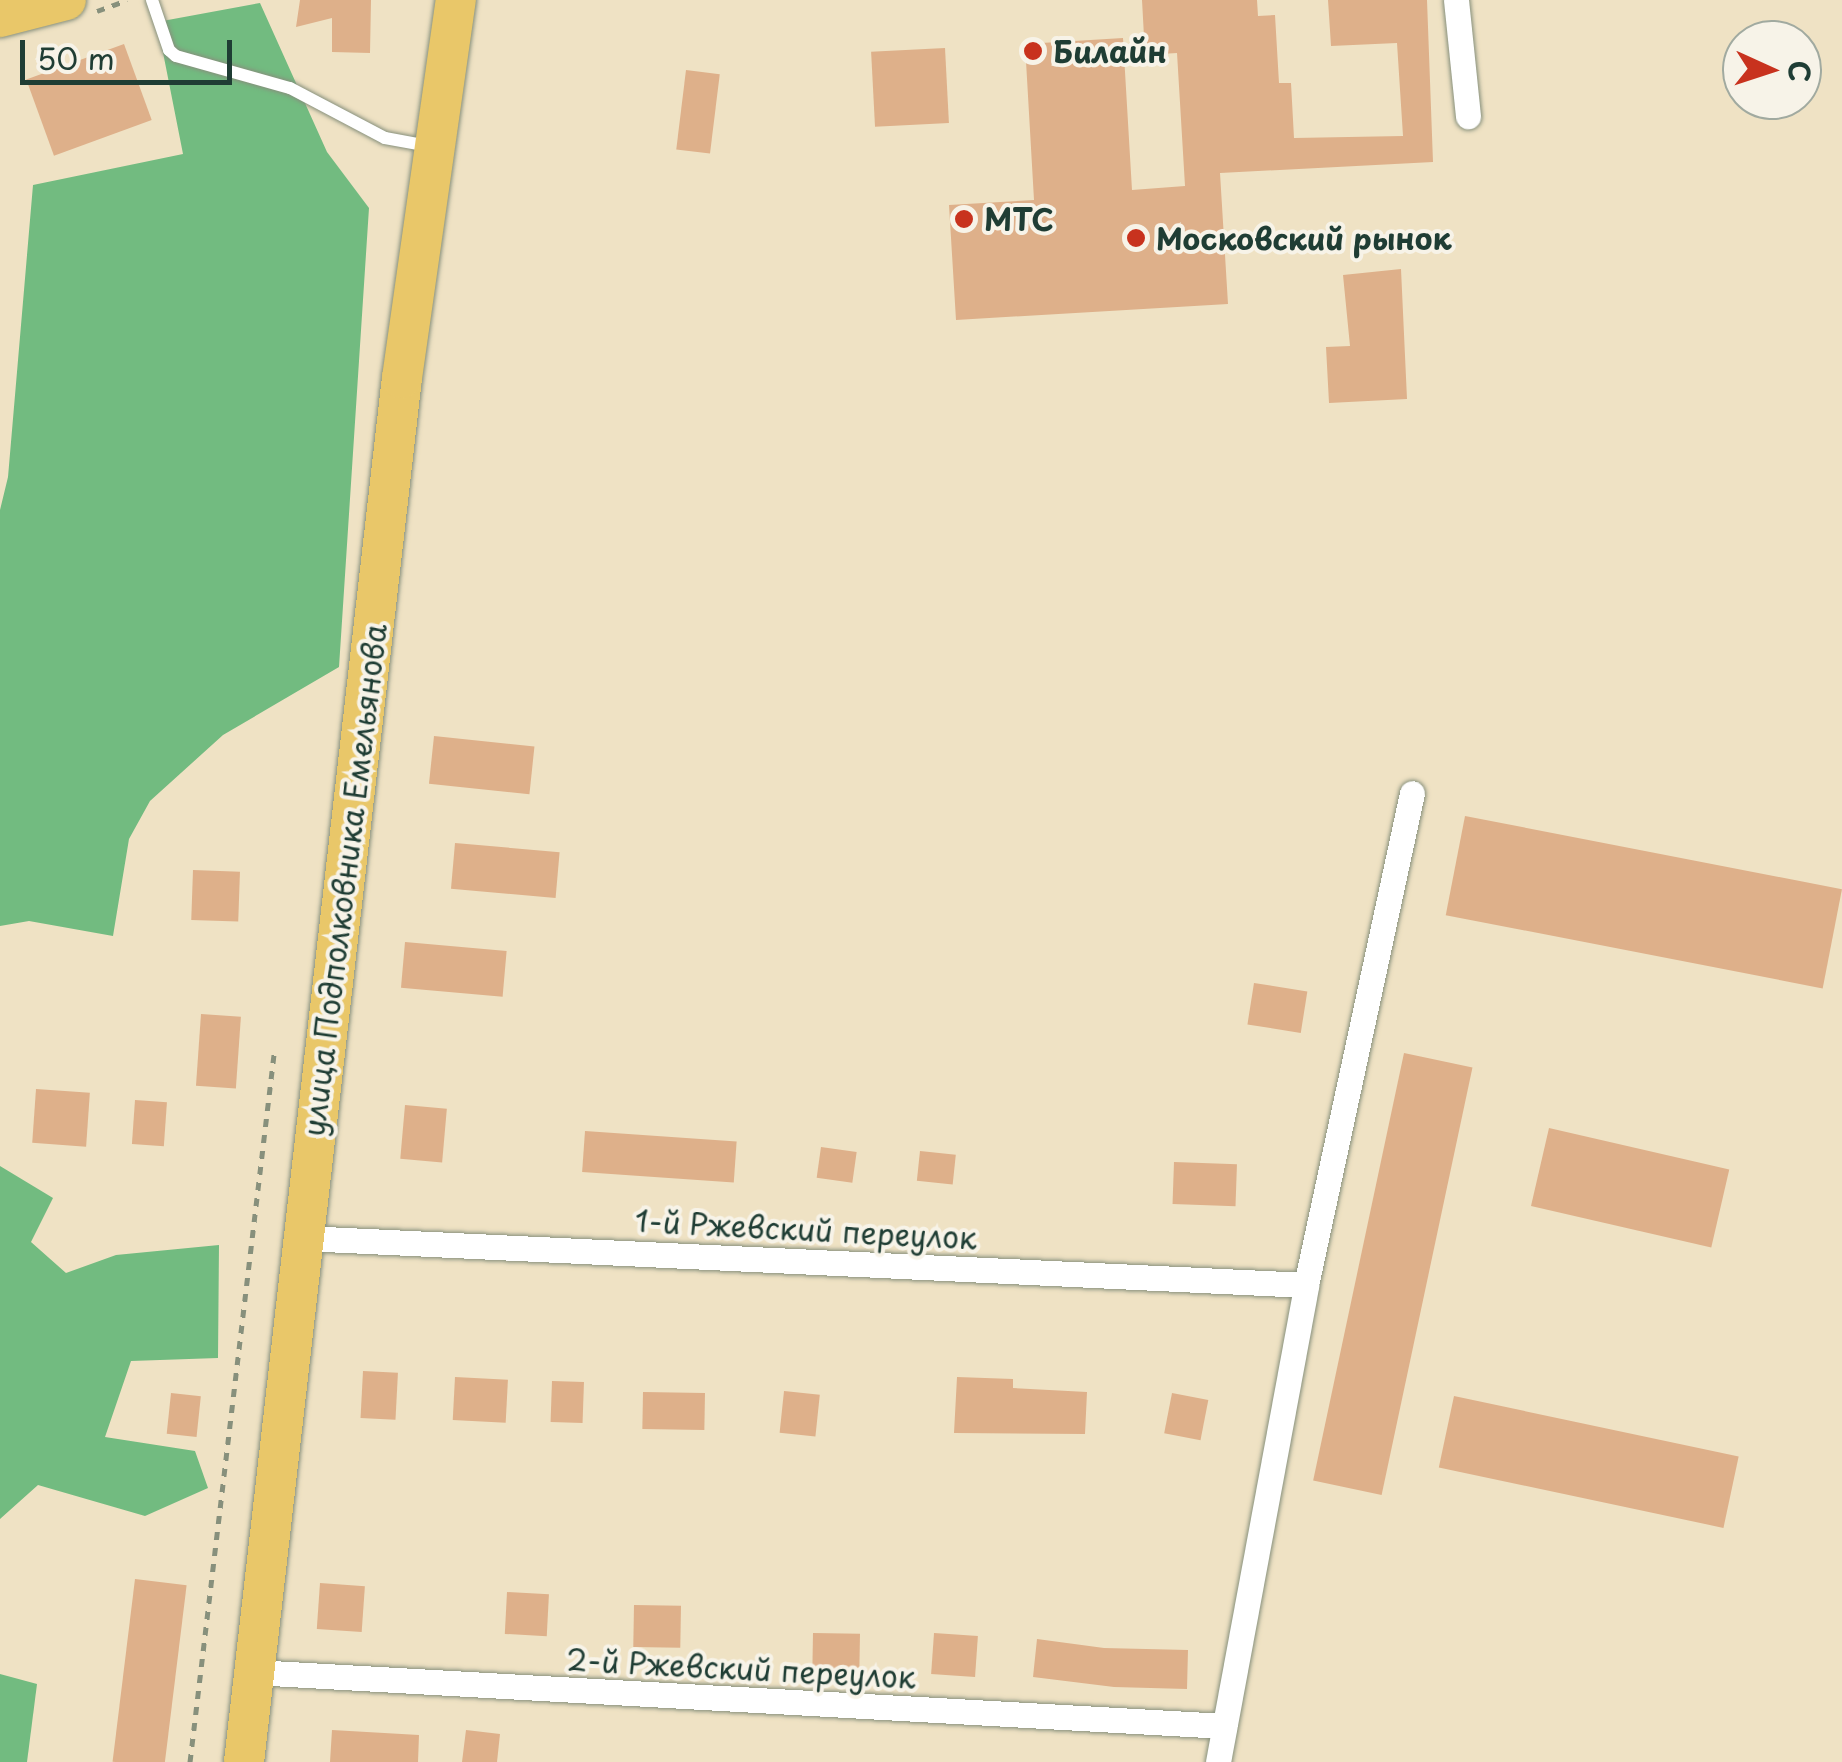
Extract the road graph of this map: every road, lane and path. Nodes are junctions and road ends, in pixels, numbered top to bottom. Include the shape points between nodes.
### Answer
1 (66, 0) edge
2 (152, 0) edge
3 (456, 0) edge
4 (1456, 0) edge
5 (0, 17) edge
6 (1468, 116) dead end
7 (435, 148) junction
8 (1412, 792) dead end
9 (274, 1054) dead end
10 (303, 1238) junction
11 (1306, 1285) junction
12 (253, 1672) junction
13 (1225, 1726) junction
14 (190, 1762) edge
15 (244, 1762) edge
16 (1218, 1762) edge

1 - 5 main road
2 - 7 lane via 176,56 290,88 385,138
3 - 7 main road, улица Подполковника Емельянова
4 - 6 street
7 - 10 main road, улица Подполковника Емельянова via 402,378
8 - 11 street
9 - 14 path
10 - 11 street, 1-й Ржевский переулок
10 - 12 main road, улица Подполковника Емельянова
11 - 13 street
12 - 13 street, 2-й Ржевский переулок
12 - 15 main road, улица Подполковника Емельянова
13 - 16 street

